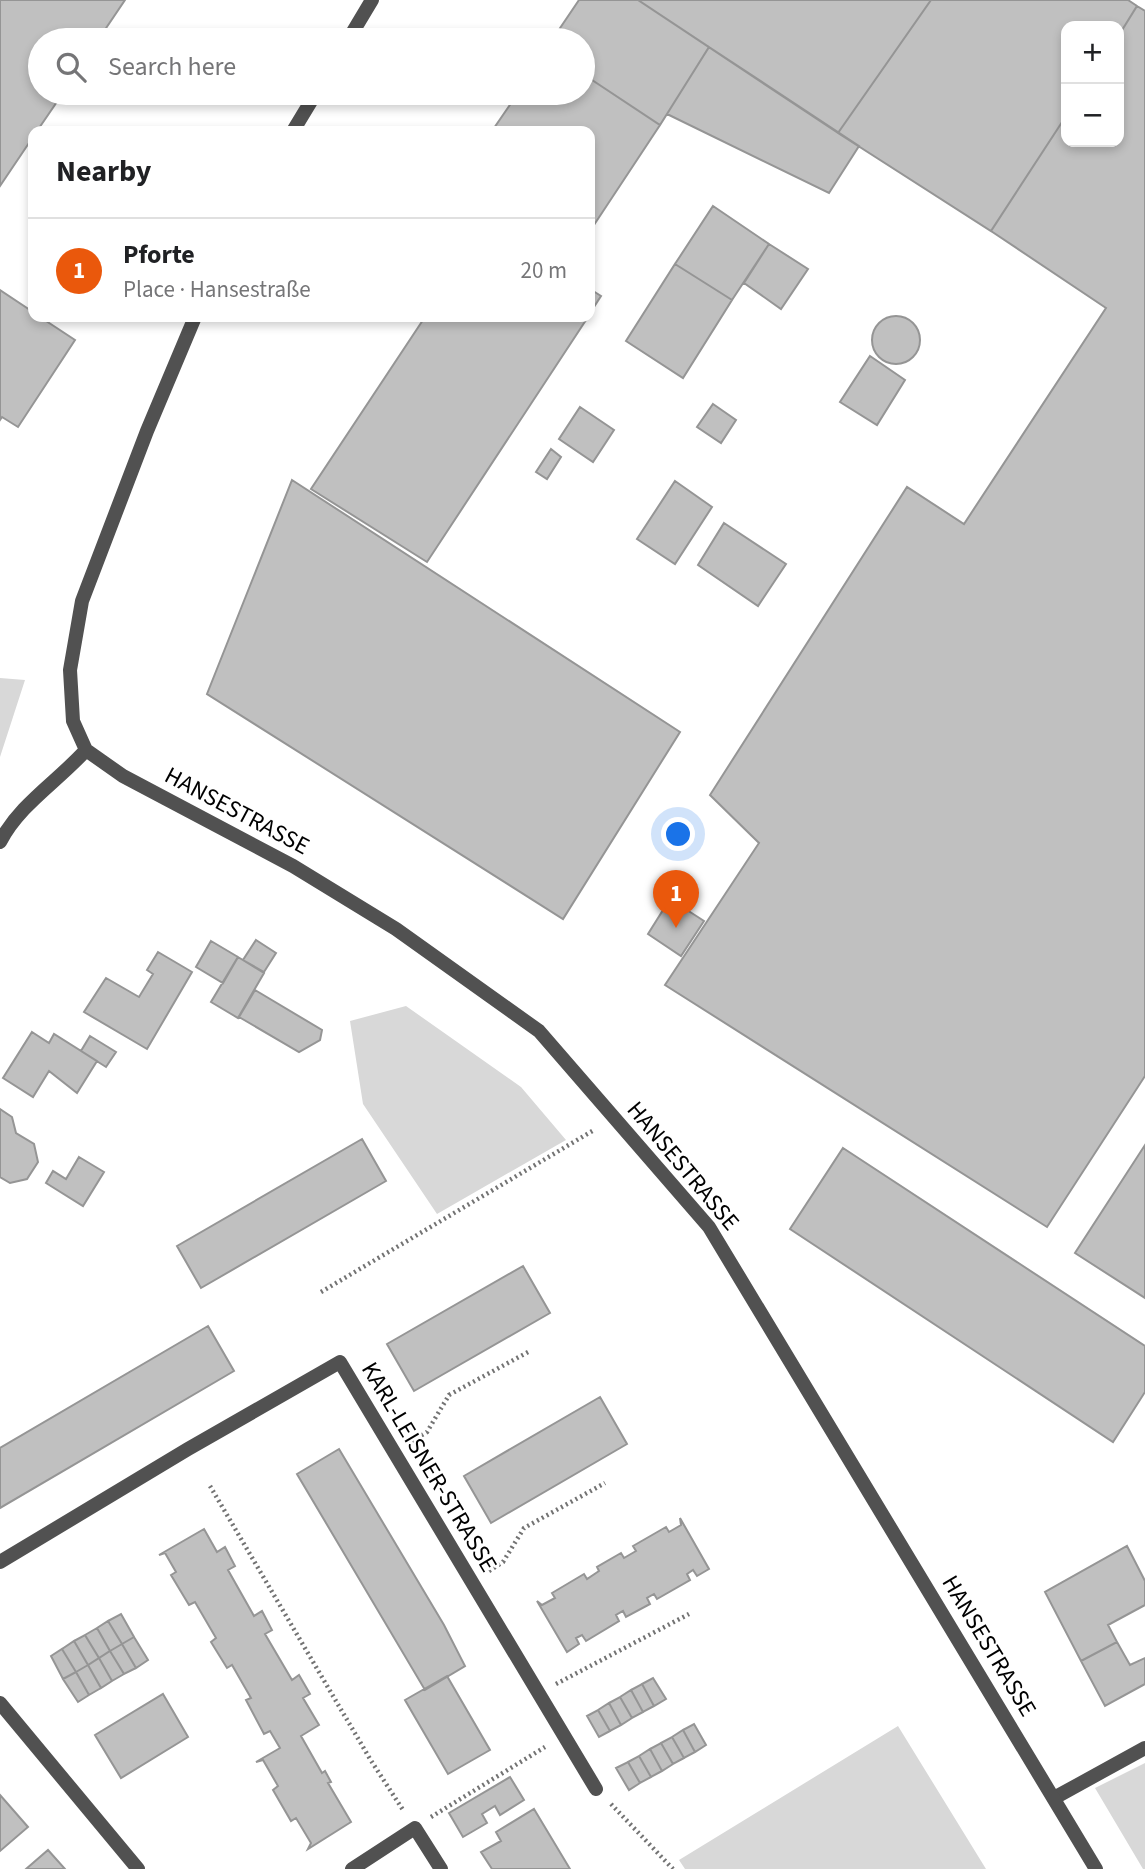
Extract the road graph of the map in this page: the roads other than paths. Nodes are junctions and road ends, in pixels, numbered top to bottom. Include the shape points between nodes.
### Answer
1 (372, 0) edge
2 (355, 28) edge
3 (309, 105) edge
4 (296, 126) edge
5 (193, 322) edge
6 (86, 750) junction
7 (0, 842) edge
8 (0, 1562) edge
9 (0, 1703) edge
10 (1145, 1748) edge
11 (596, 1789) road end
12 (1054, 1798) junction
13 (138, 1869) edge
14 (352, 1869) edge
15 (441, 1869) edge
16 (1096, 1869) edge

1 - 2 street
3 - 4 street
5 - 6 street via 82,601 70,670 73,721
6 - 7 street via 9,824
6 - 12 street, HANSESTRASSE via 123,776 293,866 396,929 540,1031 709,1227
8 - 11 street, KARL-LEISNER-STRASSE via 340,1363
9 - 13 street
10 - 12 street
12 - 16 street, HANSESTRASSE
14 - 15 street via 415,1828

